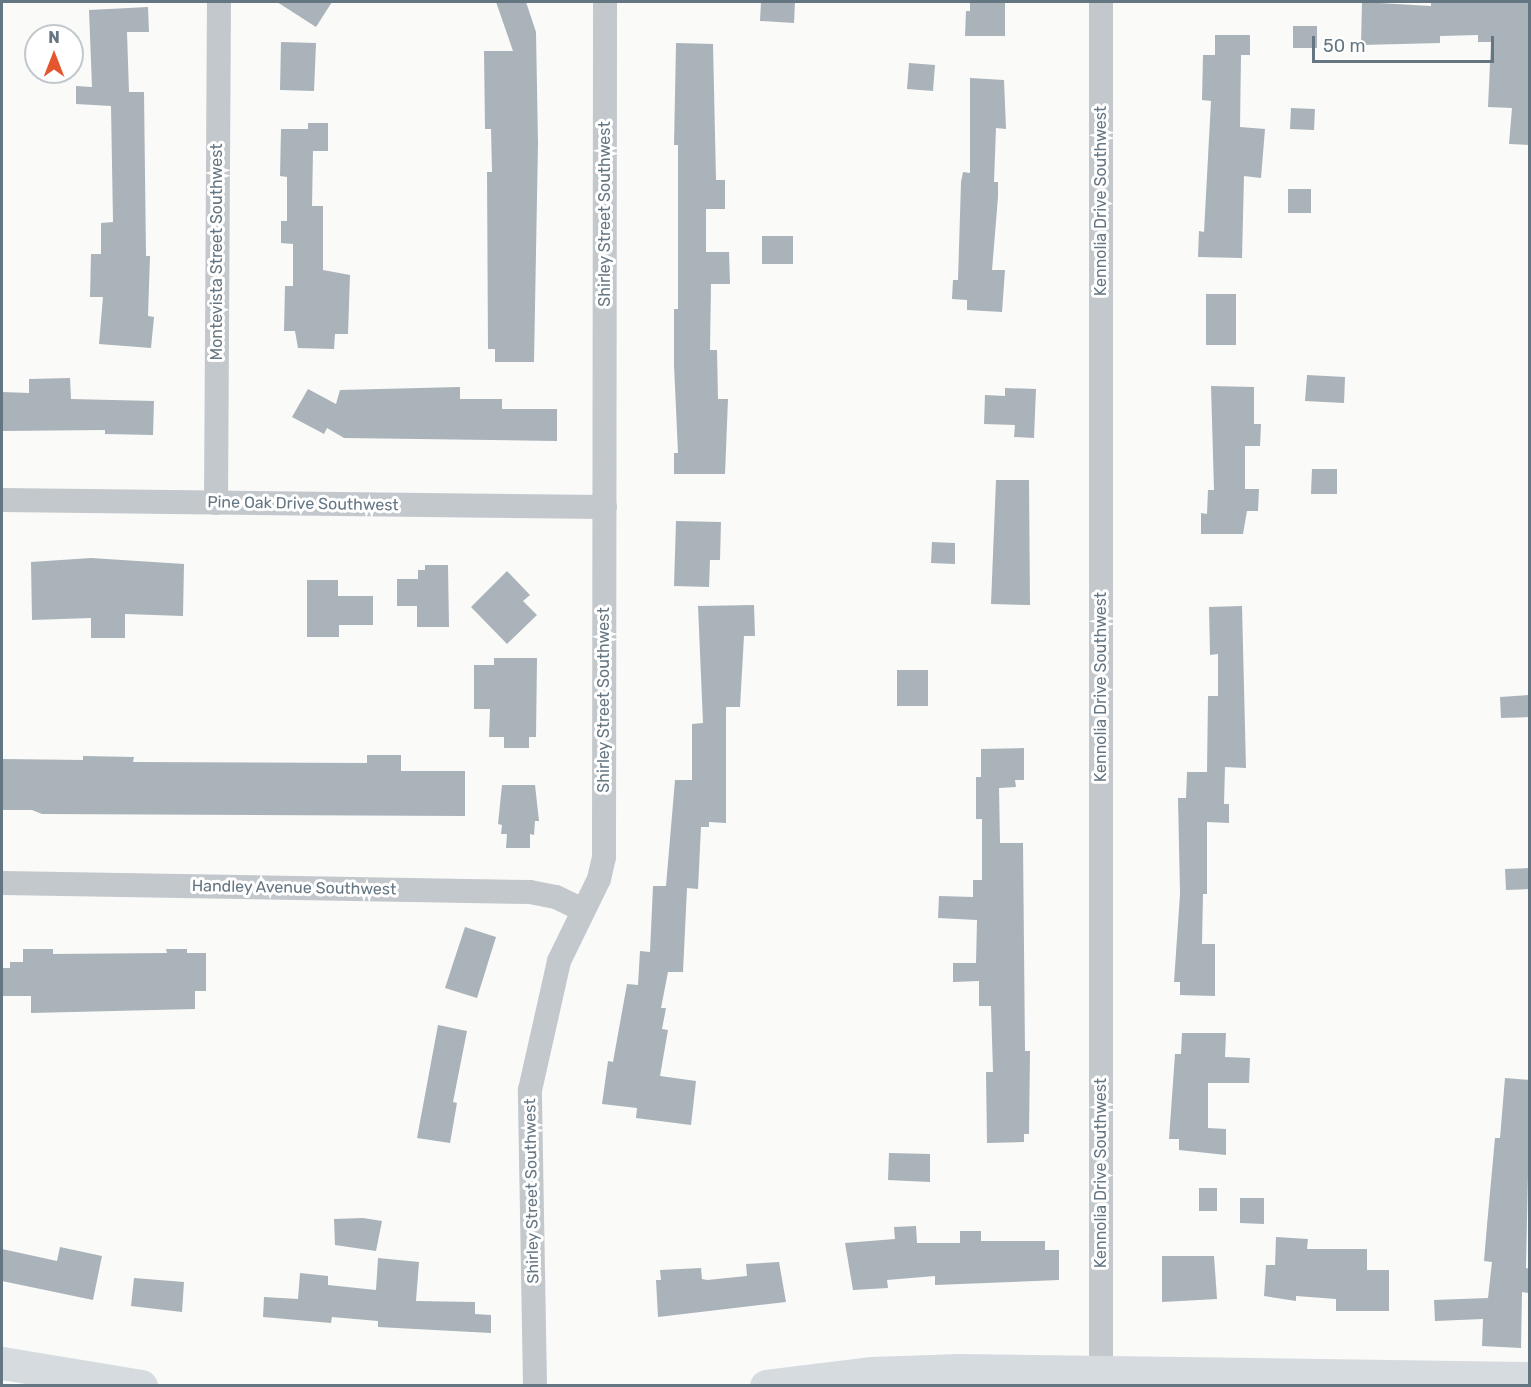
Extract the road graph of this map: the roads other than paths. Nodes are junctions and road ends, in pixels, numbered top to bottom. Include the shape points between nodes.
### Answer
1 (219, 2) edge
2 (605, 2) edge
3 (1101, 2) edge
4 (2, 500) edge
5 (216, 503) junction
6 (604, 507) junction
7 (2, 883) edge
8 (583, 910) junction
9 (2, 1363) edge
10 (1101, 1372) junction
11 (1530, 1378) edge
12 (1348, 1381) edge
13 (141, 1386) edge
14 (535, 1386) edge
15 (766, 1386) edge

1 - 5 street, Montevista Street Southwest
2 - 6 street, Shirley Street Southwest
3 - 10 street, Kennolia Drive Southwest
4 - 5 street, Pine Oak Drive Southwest
5 - 6 street, Pine Oak Drive Southwest
6 - 8 street, Shirley Street Southwest via 604,856 599,879
7 - 8 street, Handley Avenue Southwest via 530,892 556,897
8 - 14 street, Shirley Street Southwest via 558,961 530,1090
9 - 13 street
10 - 12 street
10 - 15 street via 872,1373
11 - 12 street

